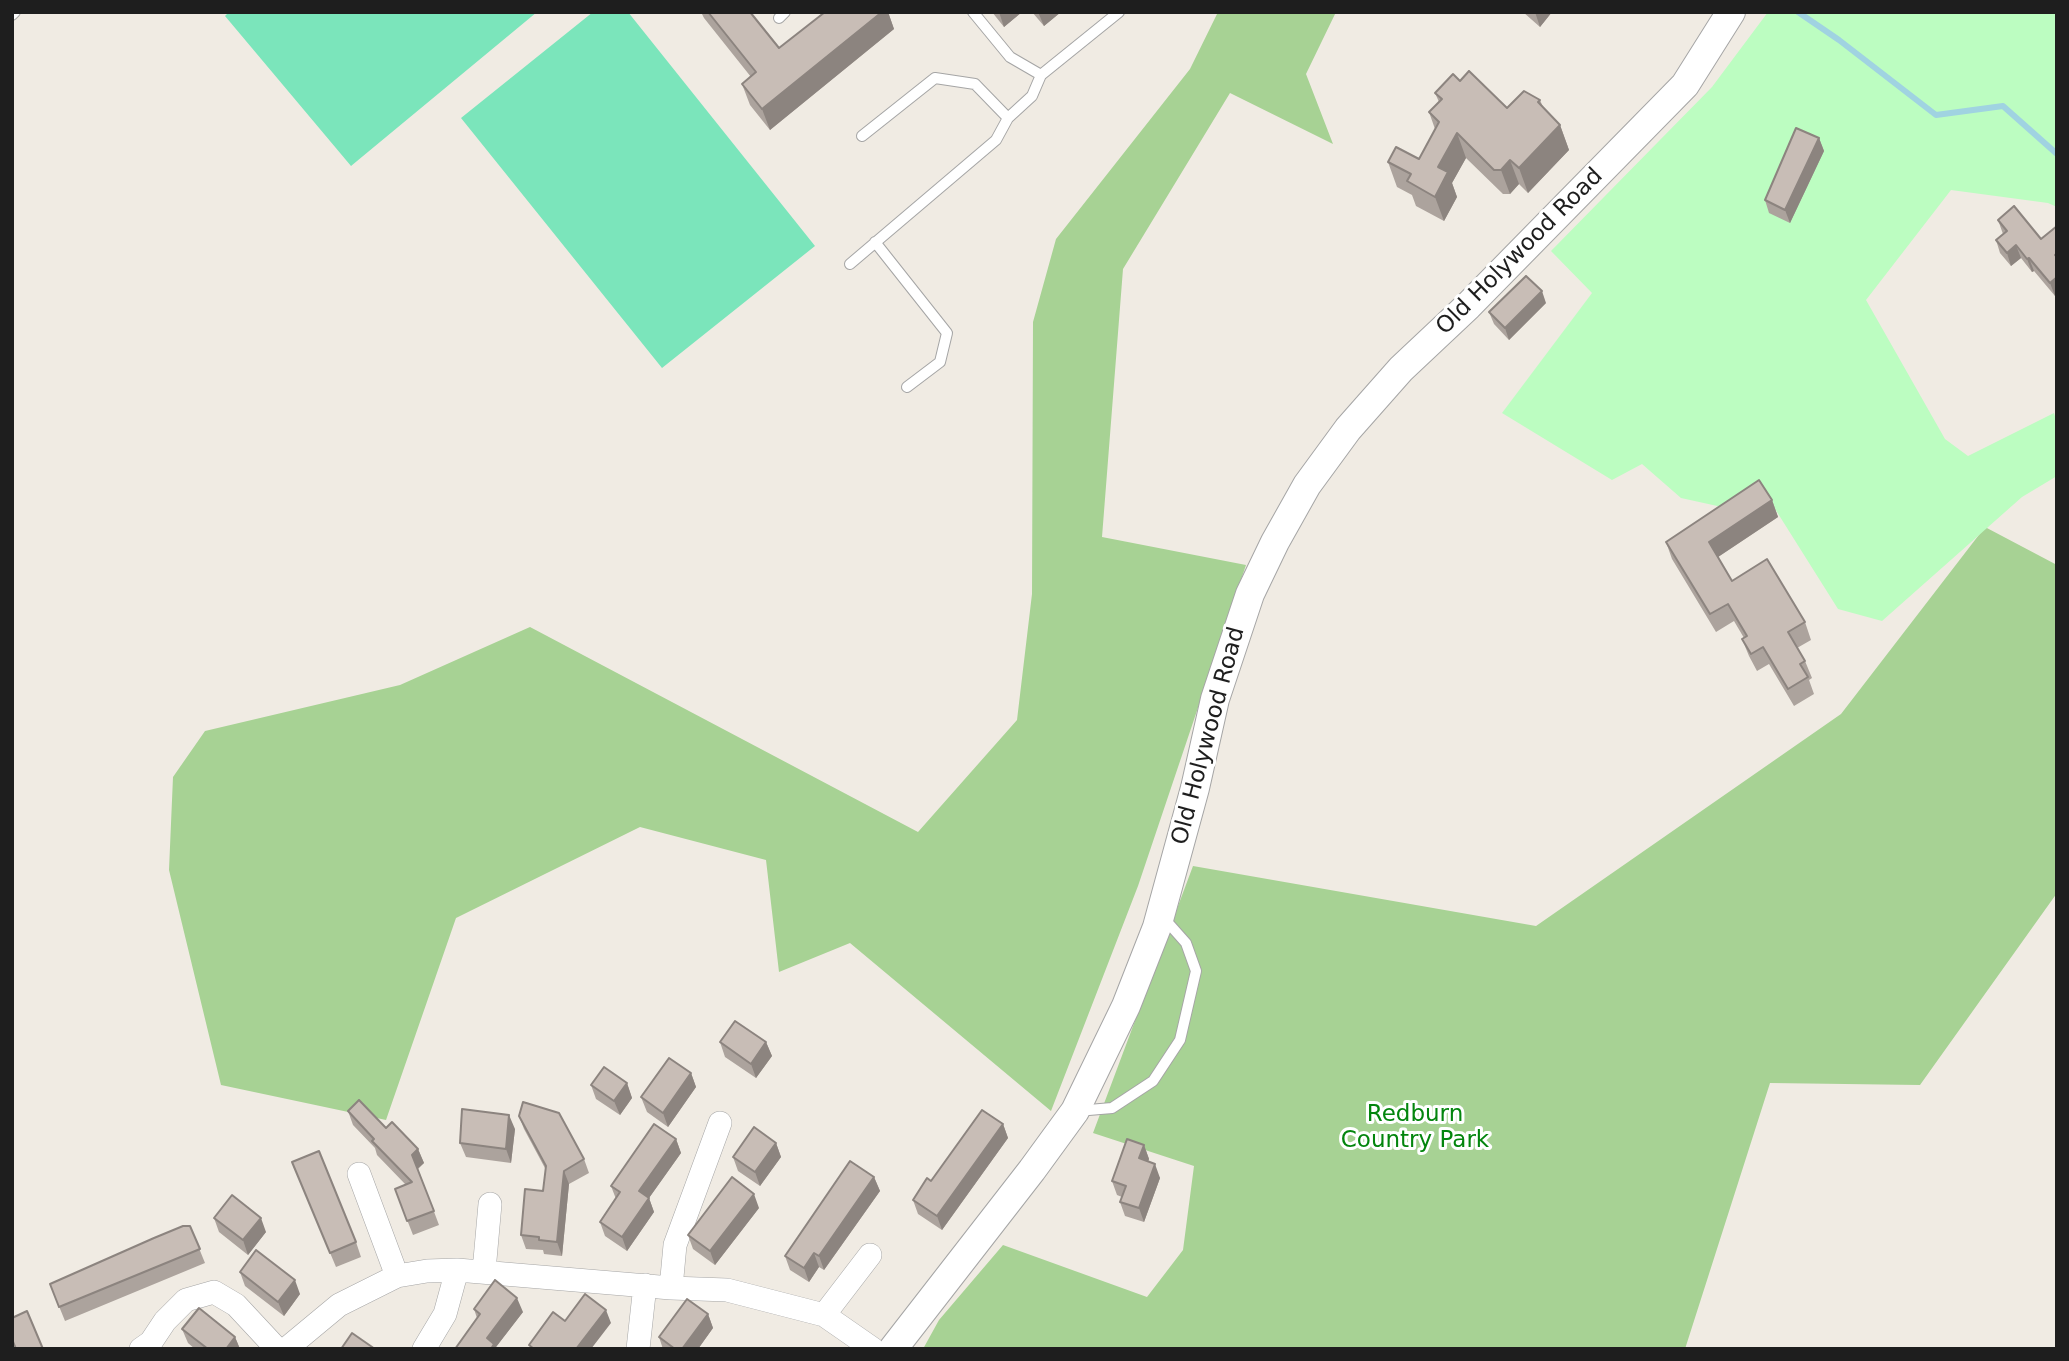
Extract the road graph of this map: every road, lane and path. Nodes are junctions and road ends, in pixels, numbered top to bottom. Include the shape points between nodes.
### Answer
1 (973, 12) edge
2 (1119, 12) edge
3 (1731, 12) edge
4 (1041, 75) junction
5 (1008, 118) junction
6 (862, 136) dead end
7 (875, 242) junction
8 (850, 264) dead end
9 (907, 387) dead end
10 (1160, 914) junction
11 (1075, 1111) junction
12 (720, 1124) dead end
13 (359, 1174) dead end
14 (490, 1204) dead end
15 (870, 1255) dead end
16 (457, 1270) junction
17 (484, 1271) junction
18 (397, 1276) junction
19 (645, 1285) junction
20 (671, 1288) junction
21 (824, 1315) junction
22 (141, 1349) edge
23 (277, 1349) edge
24 (286, 1349) edge
25 (424, 1349) edge
26 (638, 1349) edge
27 (873, 1349) edge
28 (892, 1349) edge

1 - 4 lane via 1010,57
2 - 4 lane
3 - 10 street, Old Holywood Road via 1685,85 1401,369 1307,485 1250,594 1215,699
4 - 5 lane via 1032,96
5 - 6 lane via 975,84 935,78
5 - 7 lane via 996,140
7 - 8 lane
7 - 9 lane via 947,334 940,362
10 - 11 street, Old Holywood Road via 1126,1006
10 - 11 lane via 1186,943 1196,971 1180,1040 1153,1081 1112,1108
11 - 28 street, Old Holywood Road
12 - 20 street via 675,1245
13 - 18 street
14 - 17 street
15 - 21 street
16 - 17 street
16 - 18 street
16 - 25 street via 445,1314
17 - 19 street
18 - 24 street via 339,1305
19 - 20 street
19 - 26 street
20 - 21 street via 727,1290
21 - 27 street
22 - 23 street via 186,1300 214,1292 236,1305

